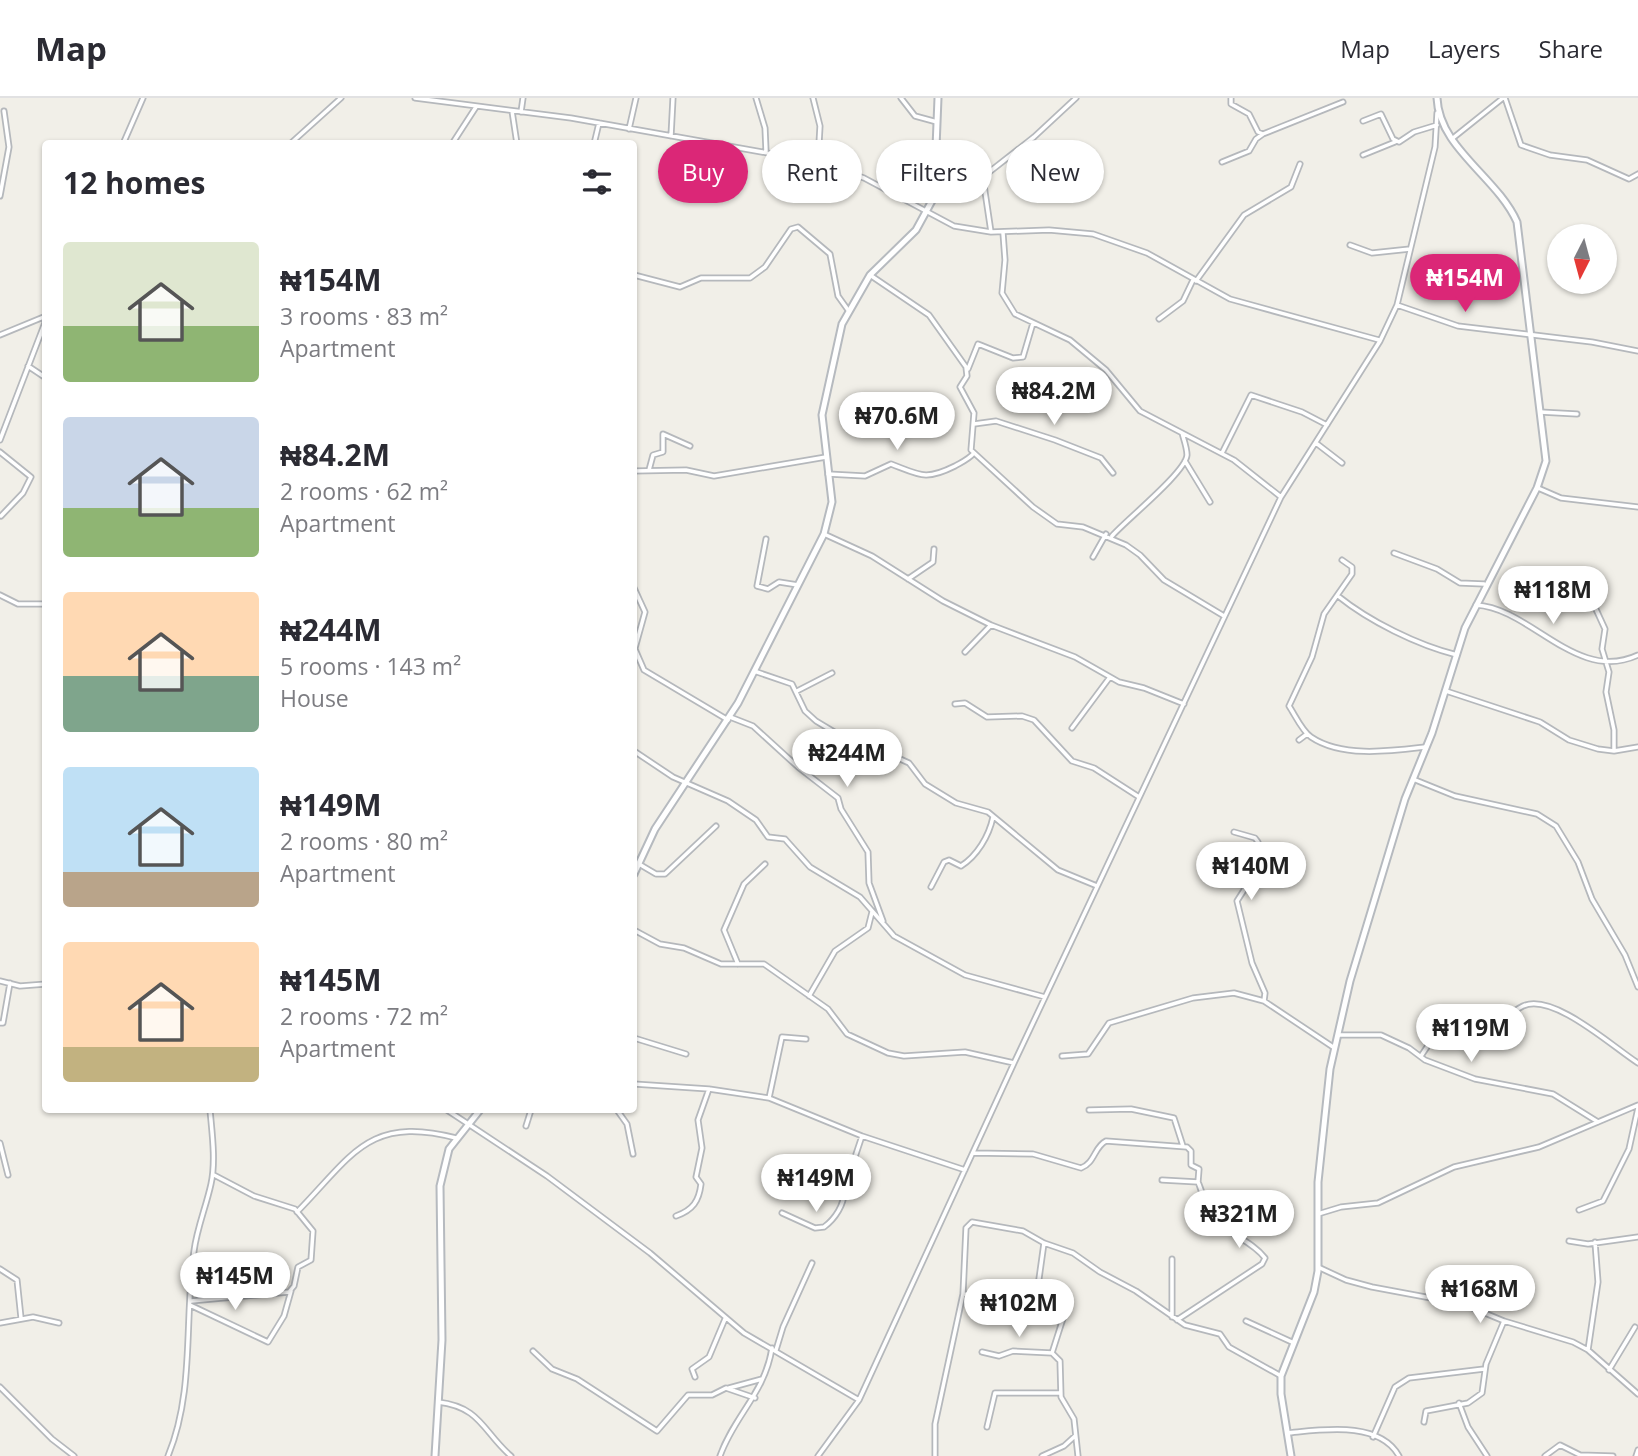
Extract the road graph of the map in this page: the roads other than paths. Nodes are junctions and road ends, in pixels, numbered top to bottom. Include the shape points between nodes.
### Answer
1 (143, 98) edge
2 (341, 98) edge
3 (415, 98) edge
4 (523, 98) edge
5 (636, 98) edge
6 (673, 98) edge
7 (756, 98) edge
8 (813, 98) edge
9 (901, 98) edge
10 (938, 98) edge
11 (1076, 98) edge
12 (1231, 98) edge
13 (1437, 98) edge
14 (1504, 98) edge
15 (1343, 102) dead end
16 (476, 107) junction
17 (1437, 110) junction
18 (4, 111) dead end
19 (512, 111) junction
20 (521, 112) junction
21 (1363, 121) dead end
22 (937, 122) junction
23 (599, 123) junction
24 (1437, 125) junction
25 (629, 128) junction
26 (1264, 134) junction
27 (671, 136) junction
28 (1451, 139) junction
29 (125, 140) edge
30 (294, 140) edge
31 (455, 140) edge
32 (516, 140) edge
33 (595, 140) edge
34 (766, 140) edge
35 (819, 140) edge
36 (1395, 142) junction
37 (762, 150) edge
38 (1363, 155) dead end
39 (1222, 162) dead end
40 (1300, 164) dead end
41 (1638, 174) edge
42 (862, 177) edge
43 (0, 196) edge
44 (928, 212) junction
45 (991, 232) junction
46 (1003, 233) junction
47 (1350, 245) dead end
48 (1410, 249) junction
49 (870, 275) junction
50 (637, 276) edge
51 (1195, 280) junction
52 (1396, 305) junction
53 (848, 310) junction
54 (1159, 318) dead end
55 (42, 319) edge
56 (1033, 323) junction
57 (42, 329) edge
58 (0, 335) edge
59 (1531, 336) junction
60 (1380, 341) junction
61 (1638, 351) edge
62 (28, 366) junction
63 (967, 371) junction
64 (42, 375) edge
65 (1540, 412) junction
66 (1577, 414) dead end
67 (974, 424) junction
68 (1327, 425) junction
69 (1182, 433) junction
70 (0, 440) edge
71 (1316, 443) junction
72 (690, 446) dead end
73 (0, 452) edge
74 (974, 453) junction
75 (1222, 453) junction
76 (826, 457) junction
77 (1185, 461) junction
78 (1342, 463) dead end
79 (649, 470) junction
80 (637, 471) edge
81 (1113, 473) dead end
82 (828, 474) junction
83 (1537, 488) junction
84 (1281, 497) junction
85 (1210, 502) dead end
86 (1638, 507) edge
87 (1, 516) edge
88 (824, 534) junction
89 (1106, 534) junction
90 (1111, 537) junction
91 (766, 539) dead end
92 (934, 549) dead end
93 (1394, 553) dead end
94 (1093, 556) dead end
95 (1342, 560) dead end
96 (908, 579) junction
97 (1557, 582) dead end
98 (1485, 584) junction
99 (800, 585) junction
100 (637, 595) edge
101 (1337, 595) junction
102 (0, 596) edge
103 (42, 604) edge
104 (1475, 605) junction
105 (1224, 616) junction
106 (991, 625) junction
107 (637, 638) edge
108 (965, 652) dead end
109 (1457, 654) junction
110 (637, 655) edge
111 (1638, 655) edge
112 (1604, 659) junction
113 (754, 671) junction
114 (832, 673) dead end
115 (1110, 677) junction
116 (797, 691) junction
117 (1446, 691) junction
118 (955, 704) dead end
119 (1184, 704) junction
120 (729, 719) junction
121 (1072, 729) dead end
122 (1307, 734) junction
123 (1299, 740) dead end
124 (1427, 747) junction
125 (1638, 747) edge
126 (1614, 751) junction
127 (637, 753) edge
128 (1413, 779) junction
129 (686, 783) junction
130 (1139, 797) junction
131 (993, 817) junction
132 (716, 826) dead end
133 (1234, 832) dead end
134 (639, 863) junction
135 (765, 864) dead end
136 (637, 867) edge
137 (1097, 886) junction
138 (931, 887) dead end
139 (872, 912) junction
140 (884, 923) junction
141 (637, 932) edge
142 (738, 965) junction
143 (0, 981) edge
144 (10, 983) junction
145 (42, 984) edge
146 (1638, 987) edge
147 (809, 996) junction
148 (1045, 997) junction
149 (1264, 1001) junction
150 (0, 1023) edge
151 (1336, 1035) junction
152 (637, 1039) edge
153 (806, 1040) dead end
154 (1334, 1047) junction
155 (686, 1054) dead end
156 (1062, 1056) dead end
157 (1420, 1057) junction
158 (1014, 1063) junction
159 (1638, 1063) edge
160 (637, 1084) edge
161 (709, 1089) junction
162 (769, 1098) junction
163 (1638, 1106) edge
164 (1089, 1110) dead end
165 (210, 1113) edge
166 (452, 1113) edge
167 (477, 1113) edge
168 (530, 1113) edge
169 (619, 1113) edge
170 (469, 1122) junction
171 (1598, 1122) junction
172 (526, 1126) dead end
173 (862, 1136) junction
174 (456, 1138) junction
175 (0, 1143) edge
176 (1183, 1146) junction
177 (974, 1153) junction
178 (633, 1154) dead end
179 (965, 1170) junction
180 (213, 1174) junction
181 (790, 1174) dead end
182 (8, 1175) dead end
183 (1162, 1180) dead end
184 (1198, 1182) junction
185 (844, 1190) junction
186 (1579, 1210) dead end
187 (297, 1212) junction
188 (782, 1213) dead end
189 (1318, 1214) junction
190 (676, 1216) dead end
191 (1638, 1237) edge
192 (1569, 1241) dead end
193 (1595, 1242) junction
194 (1044, 1243) junction
195 (1172, 1259) dead end
196 (813, 1264) dead end
197 (1318, 1267) junction
198 (0, 1269) edge
199 (291, 1290) junction
200 (963, 1294) junction
201 (1039, 1297) junction
202 (190, 1303) junction
203 (1172, 1317) junction
204 (21, 1318) junction
205 (725, 1319) junction
206 (1177, 1320) junction
207 (1246, 1321) dead end
208 (1504, 1321) junction
209 (0, 1323) edge
210 (59, 1323) dead end
211 (1635, 1327) dead end
212 (1294, 1343) junction
213 (774, 1349) junction
214 (1588, 1350) junction
215 (533, 1352) dead end
216 (982, 1352) dead end
217 (1052, 1353) junction
218 (1485, 1369) junction
219 (1609, 1370) junction
220 (1281, 1376) junction
221 (695, 1377) dead end
222 (764, 1378) junction
223 (0, 1387) edge
224 (726, 1388) junction
225 (1061, 1393) junction
226 (1638, 1394) edge
227 (755, 1398) junction
228 (859, 1400) junction
229 (438, 1402) junction
230 (1459, 1403) junction
231 (1424, 1422) dead end
232 (987, 1427) dead end
233 (1286, 1433) junction
234 (1074, 1436) junction
235 (1373, 1437) junction
236 (1638, 1450) edge
237 (74, 1456) edge
238 (168, 1456) edge
239 (435, 1456) edge
240 (511, 1456) edge
241 (720, 1456) edge
242 (818, 1456) edge
243 (935, 1456) edge
244 (1042, 1456) edge
245 (1078, 1456) edge
246 (1291, 1456) edge
247 (1399, 1456) edge
248 (1487, 1456) edge
249 (1545, 1456) edge
250 (1613, 1456) edge
251 (1636, 1456) edge

1 - 29 street
2 - 30 street
3 - 16 street
4 - 20 street
5 - 25 street
6 - 27 street
7 - 34 street
8 - 35 street
9 - 22 street via 915,116
10 - 22 main road
11 - 45 street via 988,173 984,185
12 - 26 street via 1231,104 1249,114 1258,132
13 - 17 main road
14 - 28 street
14 - 41 street via 1521,145 1587,160 1629,179
15 - 26 street
16 - 19 street
16 - 31 street
17 - 24 street
17 - 28 main road
18 - 43 street via 9,147
19 - 20 street
19 - 32 street
20 - 23 street
21 - 36 street via 1383,115
22 - 44 main road via 934,197
23 - 25 street
23 - 33 street
24 - 36 street
24 - 48 street
25 - 27 street
26 - 39 street via 1249,151
27 - 37 street
28 - 59 main road via 1497,188 1517,222
36 - 38 street
40 - 51 street via 1291,187 1244,215
42 - 44 street
44 - 45 street via 954,226
44 - 49 main road
45 - 46 street
46 - 51 street via 1061,230 1093,234 1147,253
46 - 56 street via 1003,297 1015,314
47 - 48 street via 1372,253
48 - 52 street
49 - 53 main road
49 - 63 street via 929,315
50 - 53 street via 680,287 701,278 750,278 765,267 791,229 798,227 830,254 838,296
51 - 54 street via 1183,301
51 - 60 street via 1230,299
52 - 59 street via 1458,326
52 - 60 street
53 - 76 main road via 824,400
55 - 58 street
56 - 63 street via 1023,357 1013,358 978,344
56 - 69 street via 1070,340 1106,370 1140,411
57 - 62 street
59 - 61 street
59 - 65 main road
60 - 68 street
62 - 64 street
62 - 70 street
63 - 67 street via 960,387 974,414
65 - 66 street
65 - 83 main road via 1546,461
67 - 74 street
67 - 81 street via 996,421 1055,440 1101,458
68 - 71 street
68 - 75 street via 1251,395
69 - 75 street
69 - 77 street
71 - 78 street
71 - 84 street
72 - 79 street via 663,434 663,452 653,455
73 - 87 street via 31,477
74 - 82 street via 931,476 891,464 865,476
74 - 89 street via 1054,523
75 - 84 street
76 - 79 street via 713,476
76 - 82 main road
77 - 85 street
77 - 90 street
79 - 80 street
82 - 88 main road via 832,502
83 - 86 street via 1561,498
83 - 98 main road
84 - 105 street
88 - 96 street
88 - 99 main road
89 - 90 street
89 - 94 street
90 - 105 street via 1140,555 1164,580
91 - 99 street via 757,586
92 - 96 street via 933,562
93 - 98 street via 1460,583
95 - 101 street via 1353,571
96 - 106 street
97 - 112 street via 1569,598 1591,603 1598,611 1605,629
98 - 104 main road
99 - 113 main road
100 - 107 street via 645,612
101 - 109 street via 1369,620 1433,649
101 - 122 street via 1288,704
102 - 103 street via 19,604
104 - 109 main road
104 - 112 street via 1499,610 1573,653
105 - 119 street
106 - 108 street
106 - 115 street via 1075,657
109 - 117 main road
110 - 120 street via 644,670
111 - 112 street
112 - 126 street via 1609,672 1606,692
113 - 116 street via 784,681
113 - 120 main road
114 - 116 street
115 - 119 street
115 - 121 street
116 - 131 street via 801,705 816,720 876,757 905,761 925,784
117 - 124 main road
117 - 126 street via 1540,722 1578,744
118 - 130 street via 965,703 987,718 1023,716 1034,720 1072,761 1094,768
119 - 130 street
120 - 129 main road
120 - 140 street via 754,726 838,797 868,852 869,883
122 - 123 street
122 - 124 street via 1346,748 1391,751
124 - 128 main road
125 - 126 street
127 - 129 street
128 - 146 street via 1455,796 1536,814 1556,825 1627,957
128 - 151 main road
129 - 134 main road
129 - 139 street via 728,801 755,820 768,837 785,839 810,867 854,892
130 - 137 street
131 - 137 street via 1058,870
131 - 138 street via 985,840 967,863 944,862
132 - 134 street via 666,874 656,874
133 - 149 street via 1258,842 1237,901
134 - 136 main road
135 - 142 street via 744,884 724,930
137 - 148 street
139 - 140 street
139 - 147 street via 870,925 835,951
140 - 148 street via 894,936 965,975
141 - 142 street via 720,964
142 - 147 street via 764,964
143 - 144 street
144 - 145 street
144 - 150 street
147 - 158 street via 828,1009 847,1034 888,1053 965,1052
148 - 158 street
149 - 154 street
149 - 156 street via 1234,993 1193,998 1109,1023 1088,1054
151 - 154 main road
151 - 157 street via 1381,1035
152 - 155 street
153 - 162 street via 782,1037
154 - 189 main road via 1320,1156
157 - 159 street via 1441,1026 1479,1034 1523,1006 1535,1005 1567,1014
157 - 171 street via 1475,1079 1553,1094
158 - 177 street
160 - 161 street
161 - 162 street
161 - 190 street via 698,1120 702,1148 696,1177 700,1193 693,1207
162 - 173 street
163 - 171 street
163 - 186 street via 1629,1149 1603,1201
164 - 176 street via 1131,1109 1176,1118
165 - 180 street
166 - 170 street
167 - 170 main road
168 - 172 street
169 - 178 street via 627,1124
170 - 174 main road
170 - 205 street via 650,1253
171 - 189 street via 1539,1147 1454,1167 1378,1203
173 - 179 street
173 - 185 street
174 - 187 street via 414,1131 371,1139
174 - 229 main road via 445,1159 440,1186
175 - 182 street
176 - 177 street via 1106,1141 1081,1168 1033,1154
176 - 184 street via 1191,1151 1191,1165 1199,1169
177 - 179 street
179 - 228 street
180 - 187 street
180 - 202 street via 193,1254
181 - 185 street
183 - 184 street
184 - 206 street via 1202,1201 1217,1222 1246,1240 1265,1260
185 - 188 street via 839,1210 824,1227
187 - 199 street via 313,1231 313,1255 298,1267
189 - 197 main road
191 - 193 street
192 - 193 street
193 - 214 street via 1598,1282
194 - 200 street via 1010,1228 968,1223
194 - 201 street
194 - 203 street via 1073,1253
195 - 203 street
196 - 213 street
197 - 208 street via 1372,1287 1463,1304
197 - 212 main road via 1314,1292
198 - 204 street via 17,1280
199 - 202 street
199 - 202 street via 284,1316 268,1342
200 - 201 street
200 - 243 street via 935,1424
201 - 217 street via 1067,1306
202 - 238 street via 191,1339 180,1423
203 - 206 street
204 - 209 street
204 - 210 street
205 - 213 street
205 - 221 street via 709,1357 692,1369
206 - 220 street via 1196,1330 1220,1334 1229,1347
207 - 212 street
208 - 214 street
208 - 218 street
211 - 219 street
212 - 220 main road
213 - 222 street
213 - 228 street
214 - 219 street
215 - 224 street via 552,1369 576,1378 657,1431 688,1395 712,1395
216 - 217 street via 999,1356 1013,1351
217 - 225 street via 1061,1363
218 - 230 street via 1482,1394
218 - 235 street via 1409,1378 1395,1387
219 - 226 street
220 - 233 main road
222 - 224 street
222 - 227 street
223 - 237 street
224 - 227 street
225 - 232 street via 995,1393
225 - 234 street via 1074,1419
227 - 241 street
228 - 242 street
229 - 239 main road
229 - 240 street via 479,1417
230 - 231 street via 1426,1411
230 - 248 street
233 - 235 street via 1338,1429
233 - 246 main road
234 - 244 street via 1065,1446
234 - 245 street
235 - 247 street via 1390,1445
236 - 251 street
249 - 250 street via 1560,1445 1580,1455

